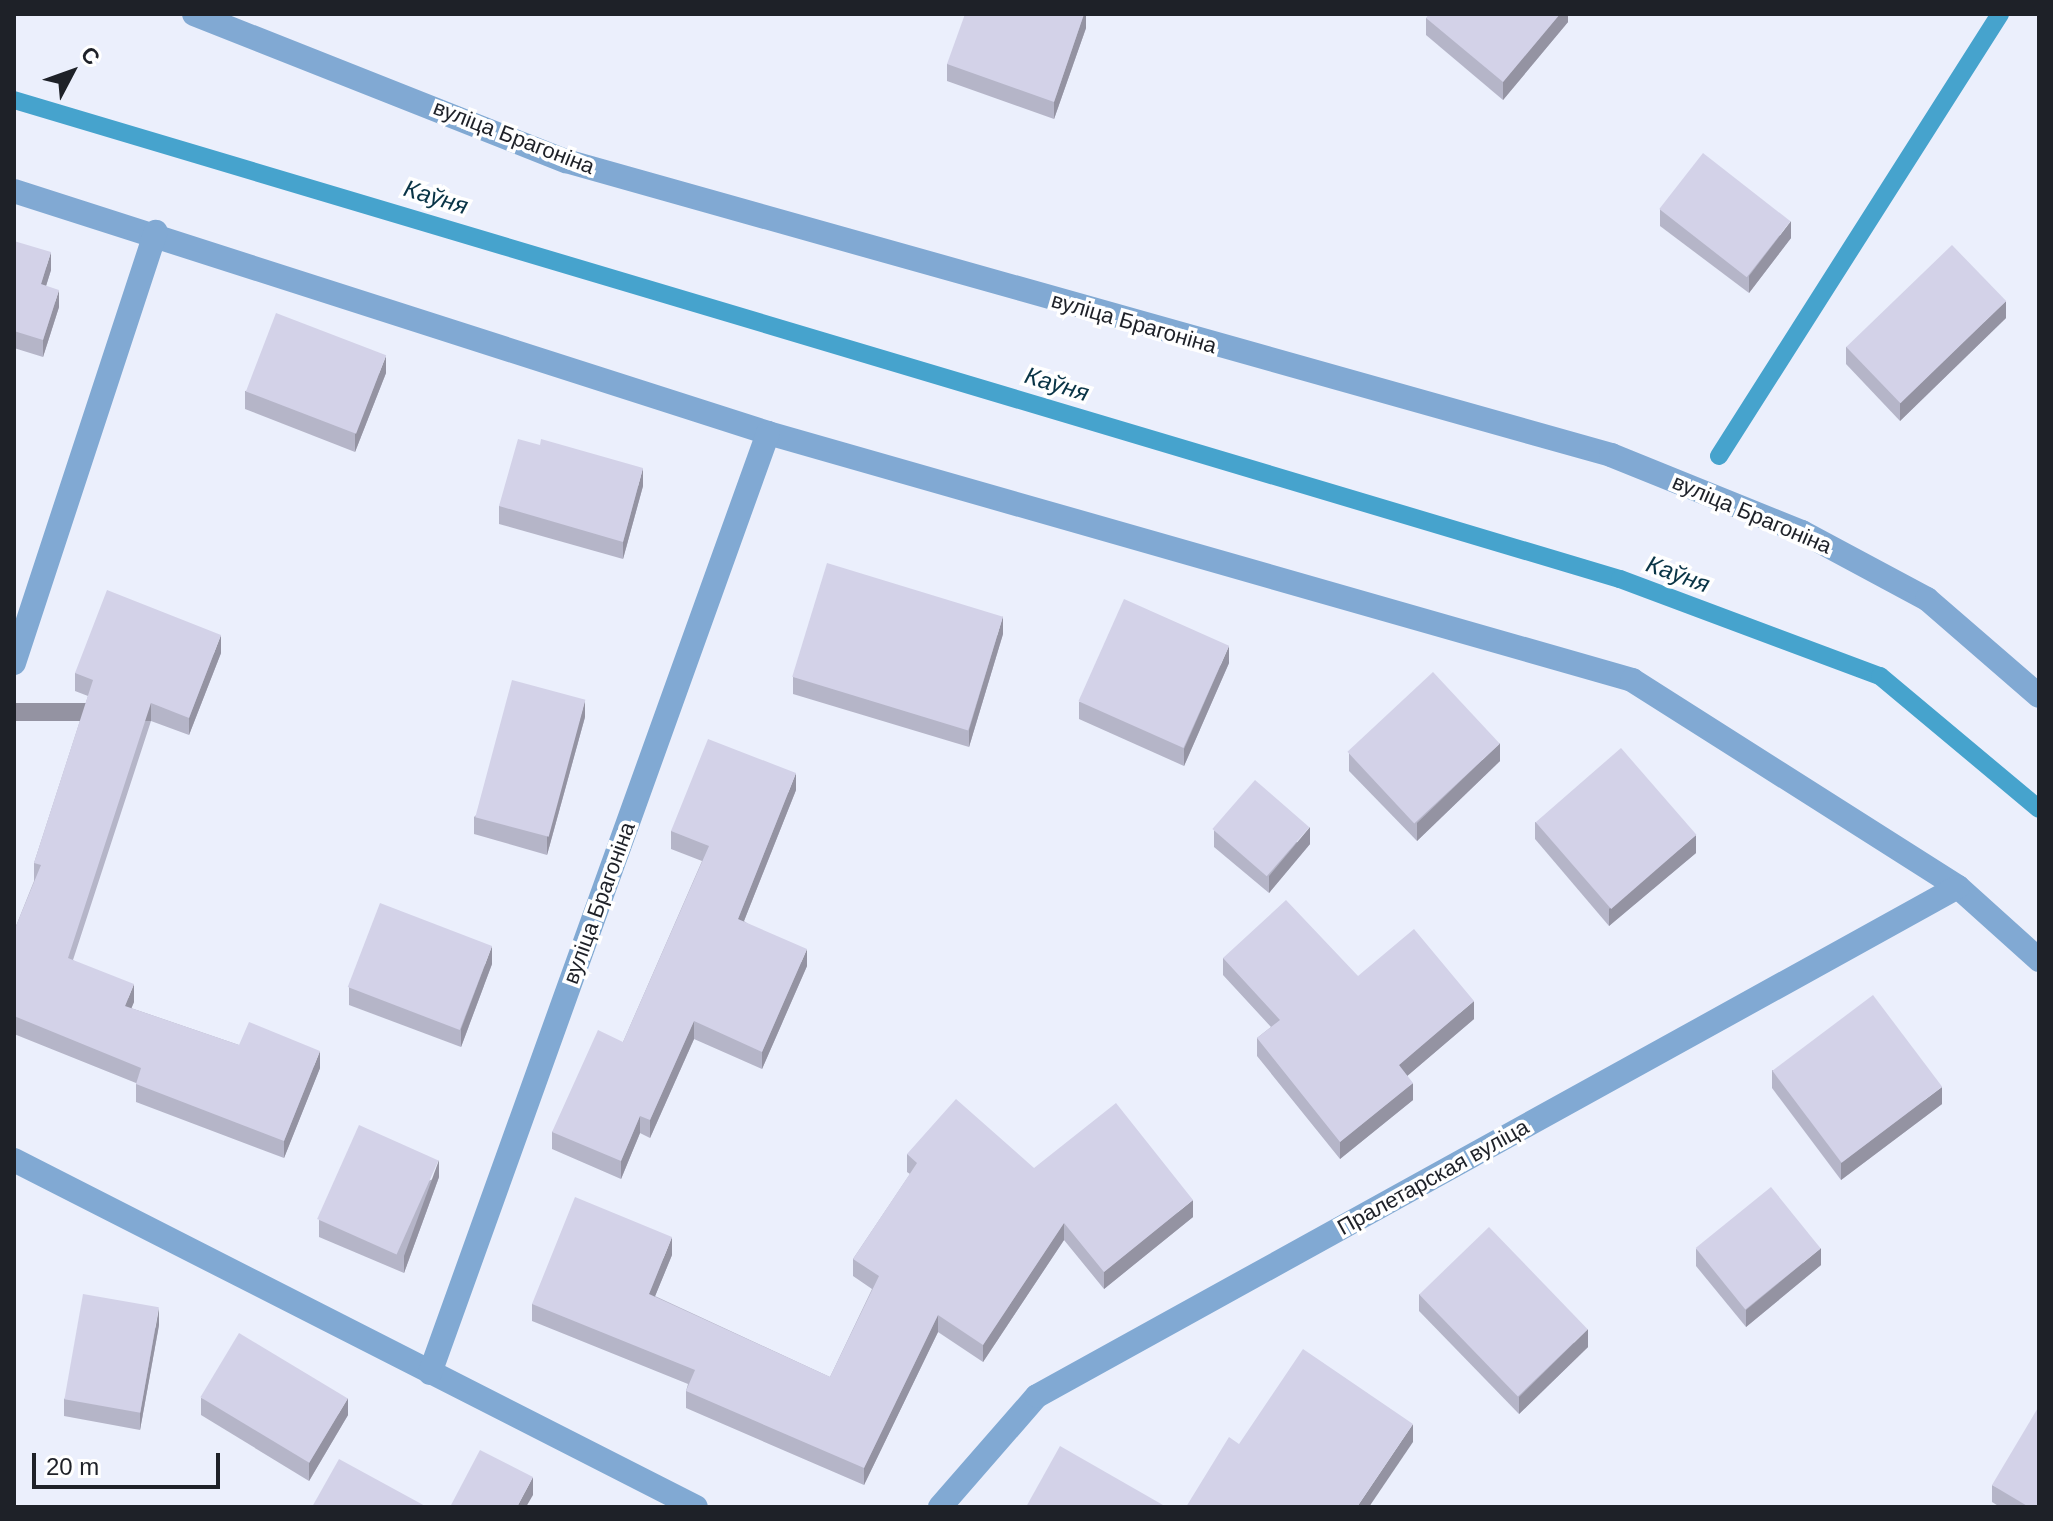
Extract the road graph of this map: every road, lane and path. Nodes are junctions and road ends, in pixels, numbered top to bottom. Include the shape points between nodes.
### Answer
1 (194, 14) edge
2 (14, 191) edge
3 (156, 232) junction
4 (768, 433) junction
5 (14, 663) edge
6 (2039, 696) edge
7 (1958, 887) junction
8 (2039, 960) edge
9 (14, 1160) edge
10 (430, 1373) junction
11 (696, 1507) edge
12 (940, 1507) edge

1 - 6 street, вуліца Брагоніна via 566,161 1611,455 1802,532 1927,599
2 - 3 street
3 - 4 street
3 - 5 street
4 - 7 street via 1632,680
4 - 10 street, вуліца Брагоніна
7 - 8 street
7 - 12 street, Пралетарская вуліца via 1037,1396
9 - 10 street
10 - 11 street

